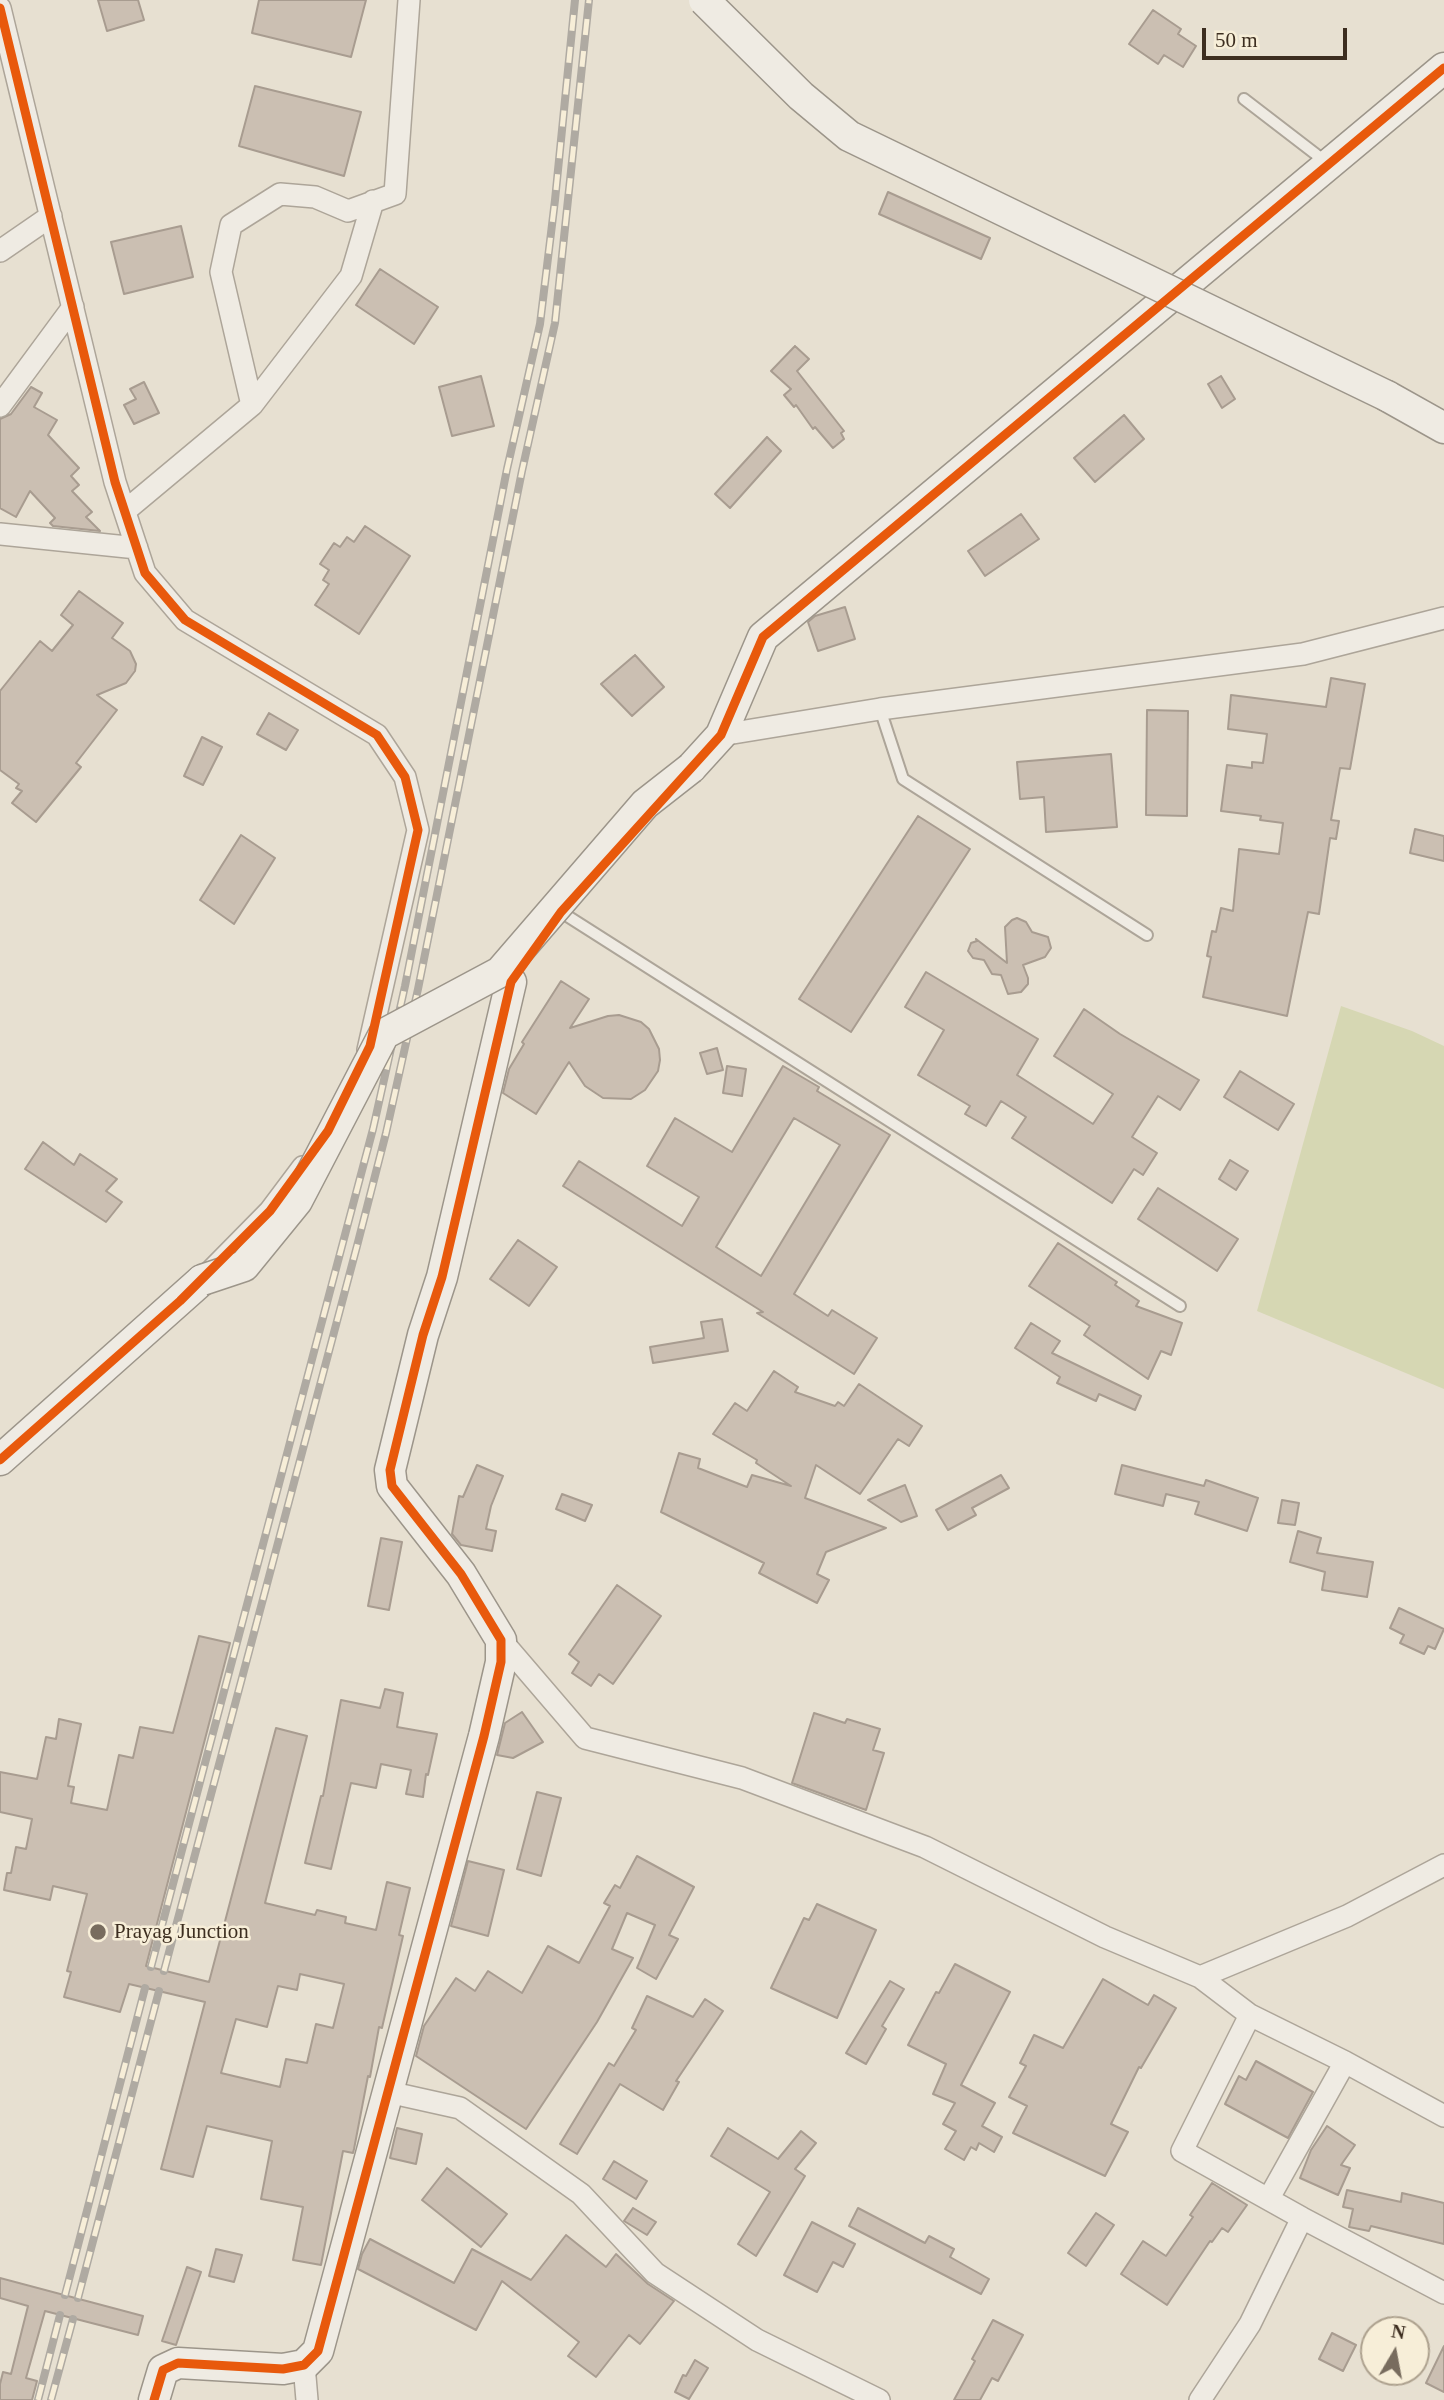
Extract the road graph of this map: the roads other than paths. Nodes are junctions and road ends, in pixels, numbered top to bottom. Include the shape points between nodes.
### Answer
1 (409, 0) edge
2 (692, 0) edge
3 (704, 0) edge
4 (716, 0) edge
5 (0, 8) edge
6 (1444, 68) edge
7 (801, 96) junction
8 (1244, 99) dead end
9 (1328, 163) junction
10 (373, 201) junction
11 (51, 216) junction
12 (0, 251) edge
13 (73, 307) junction
14 (0, 405) edge
15 (251, 405) junction
16 (1444, 428) edge
17 (125, 511) junction
18 (0, 534) edge
19 (137, 548) junction
20 (1444, 618) edge
21 (880, 709) junction
22 (720, 735) junction
23 (691, 768) junction
24 (561, 912) junction
25 (1147, 935) dead end
26 (511, 982) joint
27 (202, 1280) junction
28 (1180, 1306) dead end
29 (0, 1460) edge
30 (501, 1640) junction
31 (1444, 1866) edge
32 (1200, 1977) junction
33 (1250, 2015) junction
34 (1345, 2062) junction
35 (388, 2092) junction
36 (1444, 2116) edge
37 (1269, 2198) junction
38 (1302, 2218) junction
39 (1444, 2292) edge
40 (304, 2365) junction
41 (154, 2400) edge
42 (307, 2400) edge
43 (879, 2400) edge
44 (1200, 2400) edge

1 - 10 street via 396,194
2 - 7 lane via 793,99
3 - 7 street, bridge
4 - 7 lane via 799,83
5 - 11 street
6 - 9 street
7 - 16 street, bridge via 849,136 1387,396
8 - 9 lane
9 - 22 street via 762,637
10 - 15 street via 351,276
10 - 15 street via 348,211 315,197 281,194 231,225 221,272
11 - 12 street
11 - 13 street
13 - 14 street
13 - 17 street
15 - 17 street
17 - 19 street
18 - 19 street
19 - 27 street via 145,573 185,620 377,734 405,777 418,830 370,1046 328,1131 285,1191
20 - 21 street via 1303,654
21 - 22 street
21 - 25 lane via 903,779
22 - 23 street
23 - 24 street
23 - 27 street, bridge via 645,804 500,972 384,1034 297,1200 244,1266
24 - 26 street
24 - 28 lane
26 - 30 street via 442,1277 390,1470 393,1486 461,1574
27 - 29 street
30 - 32 street via 585,1738 742,1778 925,1847 1105,1937
30 - 35 street via 501,1662 484,1737
31 - 32 street via 1347,1916
32 - 33 street
33 - 34 street
33 - 37 street via 1182,2151
34 - 36 street
34 - 37 street
35 - 40 street via 318,2351
35 - 43 street via 460,2108 581,2194 655,2273 757,2340
37 - 38 street
38 - 39 street
38 - 44 street via 1250,2324
40 - 41 street via 282,2369 178,2363 163,2370
40 - 42 street

